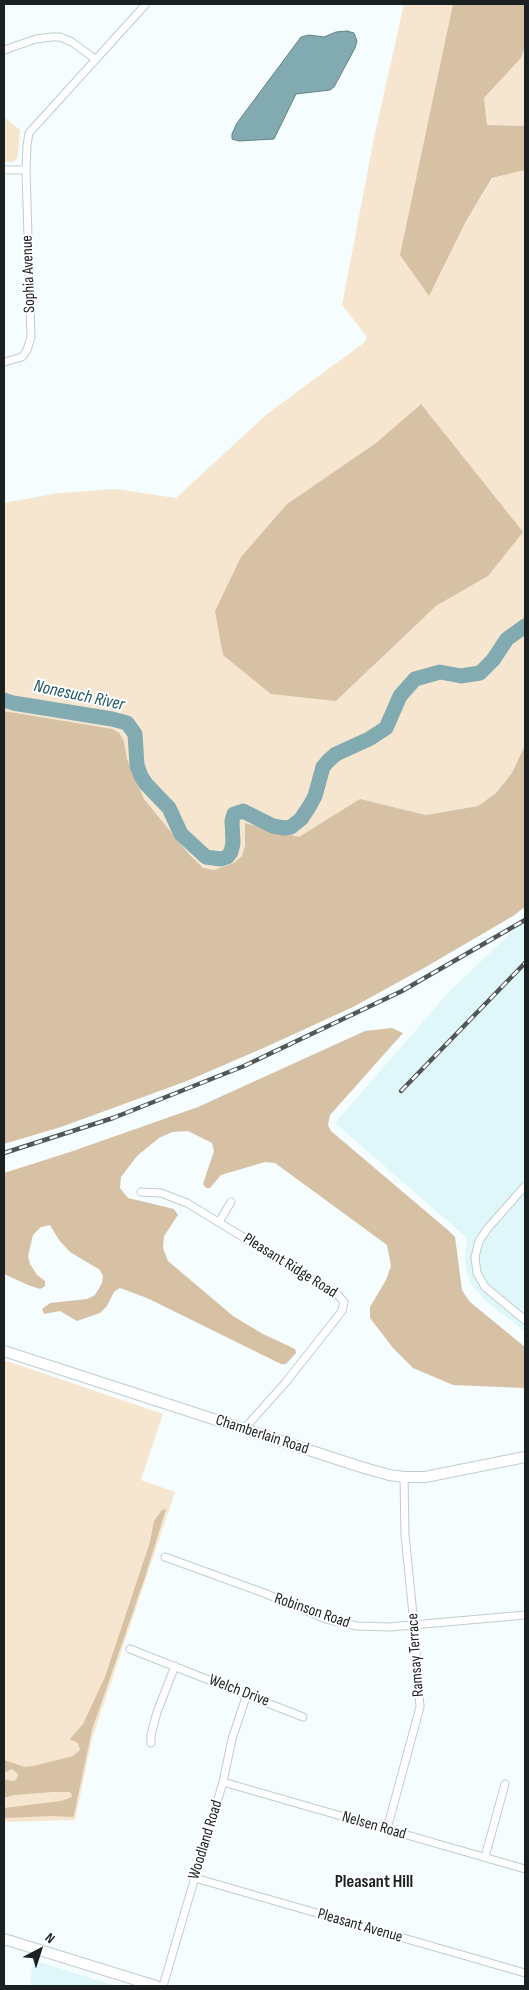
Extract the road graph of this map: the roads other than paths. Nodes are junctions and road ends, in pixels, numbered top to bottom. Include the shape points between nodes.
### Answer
1 (146, 4) edge
2 (4, 50) edge
3 (95, 59) junction
4 (4, 170) edge
5 (26, 170) junction
6 (4, 362) edge
7 (525, 1186) edge
8 (141, 1192) dead end
9 (231, 1202) dead end
10 (219, 1222) junction
11 (525, 1320) edge
12 (4, 1351) edge
13 (244, 1429) junction
14 (525, 1457) edge
15 (404, 1477) junction
16 (165, 1557) dead end
17 (525, 1615) edge
18 (414, 1625) junction
19 (130, 1650) dead end
20 (175, 1666) junction
21 (247, 1694) junction
22 (304, 1717) dead end
23 (151, 1743) dead end
24 (223, 1782) junction
25 (505, 1784) dead end
26 (387, 1829) junction
27 (485, 1858) junction
28 (525, 1869) edge
29 (194, 1878) junction
30 (4, 1939) edge
31 (525, 1973) edge
32 (156, 1986) edge
33 (164, 1986) edge

1 - 3 street
2 - 3 street via 44,38 60,37
3 - 5 street via 33,126 27,139
4 - 5 street
5 - 6 street, Sophia Avenue via 31,337 22,357
7 - 11 street via 488,1228 479,1241 475,1257 477,1273 485,1287
8 - 10 street, Pleasant Ridge Road via 174,1197
9 - 10 street
10 - 13 street, Pleasant Ridge Road via 338,1294 344,1302 342,1311
12 - 13 street, Chamberlain Road
13 - 15 street, Chamberlain Road via 361,1468
14 - 15 street, Chamberlain Road via 445,1474
15 - 18 street, Ramsay Terrace via 405,1535
16 - 18 street, Robinson Road via 341,1624 373,1627
17 - 18 street, Robinson Road
18 - 26 street, Ramsay Terrace via 420,1707
19 - 20 street, Welch Drive
20 - 21 street, Welch Drive
20 - 23 street via 157,1712
21 - 22 street, Welch Drive
21 - 24 street, Woodland Road
24 - 26 street, Nelsen Road
24 - 29 street, Woodland Road
25 - 27 street
26 - 27 street, Nelsen Road
27 - 28 street, Nelsen Road
29 - 31 street, Pleasant Avenue
29 - 33 street, Woodland Road
30 - 32 street

